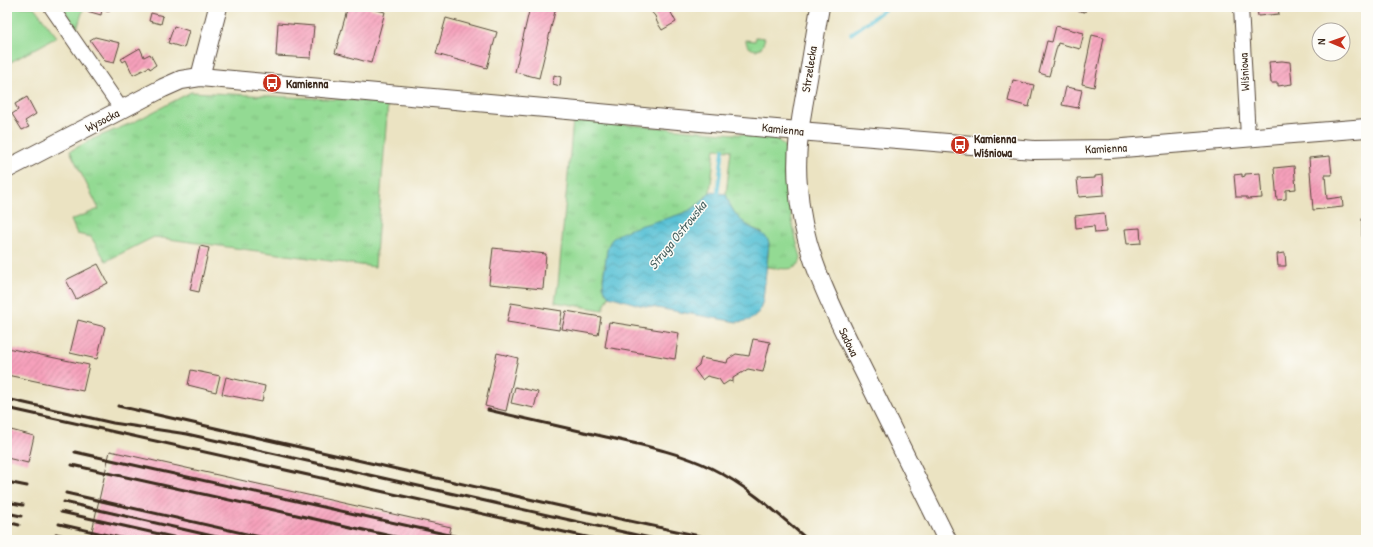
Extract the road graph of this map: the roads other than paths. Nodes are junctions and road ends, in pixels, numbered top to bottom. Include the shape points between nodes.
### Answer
1 (51, 7) edge
2 (218, 7) edge
3 (820, 7) edge
4 (1240, 7) edge
5 (200, 77) junction
6 (122, 110) junction
7 (1366, 128) edge
8 (799, 131) junction
9 (1248, 137) junction
10 (7, 169) edge
11 (947, 540) edge

1 - 6 street
2 - 5 street
3 - 8 street, Strzelecka
4 - 9 street, Wiśniowa
5 - 6 street, Wysocka via 181,80
5 - 8 street, Kamienna
6 - 10 street, Wysocka
7 - 9 street, Kamienna
8 - 9 street, Kamienna via 1034,150 1111,149
8 - 11 street, Sadowa via 798,193 803,226 816,268 833,308

